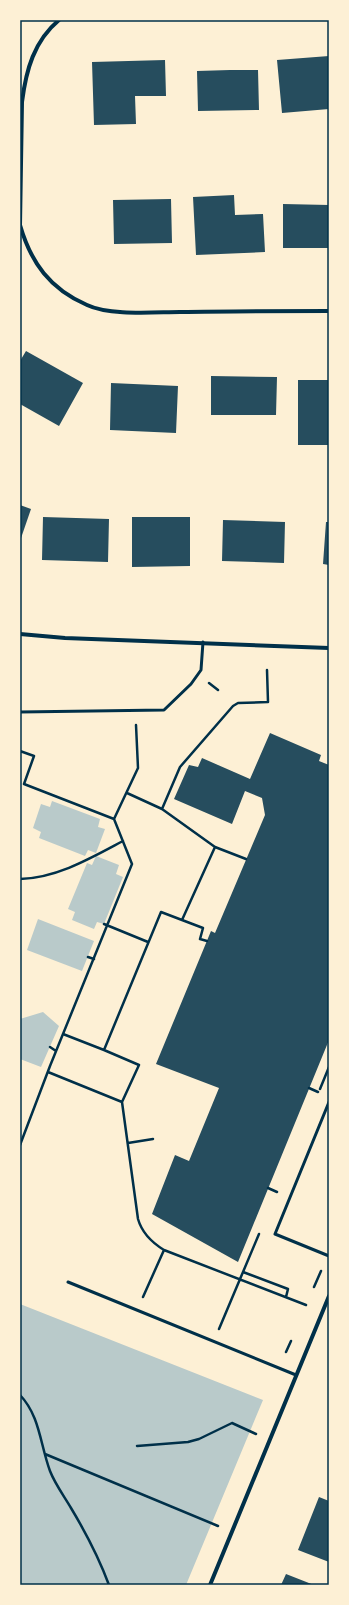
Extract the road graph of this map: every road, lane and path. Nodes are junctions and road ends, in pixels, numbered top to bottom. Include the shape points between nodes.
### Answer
1 (59, 20) edge
2 (329, 310) edge
3 (20, 634) edge
4 (203, 642) junction
5 (329, 648) edge
6 (267, 670) dead end
7 (20, 712) edge
8 (137, 731) dead end
9 (20, 751) edge
10 (127, 793) junction
11 (80, 806) junction
12 (162, 809) junction
13 (78, 811) dead end
14 (114, 819) junction
15 (123, 842) junction
16 (215, 847) junction
17 (246, 859) dead end
18 (20, 879) edge
19 (182, 920) junction
20 (106, 925) junction
21 (207, 941) dead end
22 (148, 942) junction
23 (88, 957) dead end
24 (94, 959) junction
25 (63, 1034) junction
26 (50, 1047) dead end
27 (104, 1050) junction
28 (56, 1051) junction
29 (48, 1072) junction
30 (309, 1088) dead end
31 (318, 1092) dead end
32 (122, 1102) junction
33 (329, 1102) edge
34 (153, 1138) dead end
35 (128, 1143) junction
36 (20, 1145) edge
37 (268, 1188) dead end
38 (277, 1192) dead end
39 (164, 1250) junction
40 (329, 1256) edge
41 (243, 1272) dead end
42 (151, 1278) dead end
43 (68, 1282) dead end
44 (329, 1296) edge
45 (286, 1297) junction
46 (306, 1305) dead end
47 (296, 1375) junction
48 (20, 1394) edge
49 (254, 1433) dead end
50 (138, 1446) dead end
51 (45, 1453) junction
52 (214, 1525) dead end
53 (109, 1585) edge
54 (210, 1585) edge

1 - 2 street via 50,27 37,45 26,76 22,102 20,225 35,263 52,282 68,295 89,306 111,310
3 - 4 street via 65,638
4 - 5 street
4 - 7 lane via 201,670 191,684 164,710
6 - 12 path via 268,702 244,702 233,706 180,767
8 - 10 path via 138,768
9 - 11 path via 34,756 24,784
10 - 12 path
10 - 14 path
11 - 13 path
11 - 14 path
12 - 16 path
14 - 15 path
15 - 18 path via 60,871 42,877
15 - 20 path via 132,864
16 - 17 path
16 - 19 path
19 - 21 path via 204,928 200,939
19 - 22 path via 160,912
20 - 22 path
20 - 24 path
22 - 27 path
23 - 24 path
24 - 25 path
25 - 27 path
25 - 28 path
26 - 28 path
27 - 32 path via 139,1065
28 - 29 path
29 - 32 path
29 - 36 path
30 - 31 path
32 - 35 path
33 - 40 lane via 275,1234
34 - 35 path
35 - 39 path via 140,1227
37 - 38 path
39 - 42 path
39 - 45 path
41 - 45 path via 288,1289
43 - 47 lane
44 - 47 street
45 - 46 path
47 - 54 street
48 - 51 path via 36,1418
49 - 50 path via 232,1423 188,1442
51 - 52 path
51 - 53 path via 60,1492 96,1554

